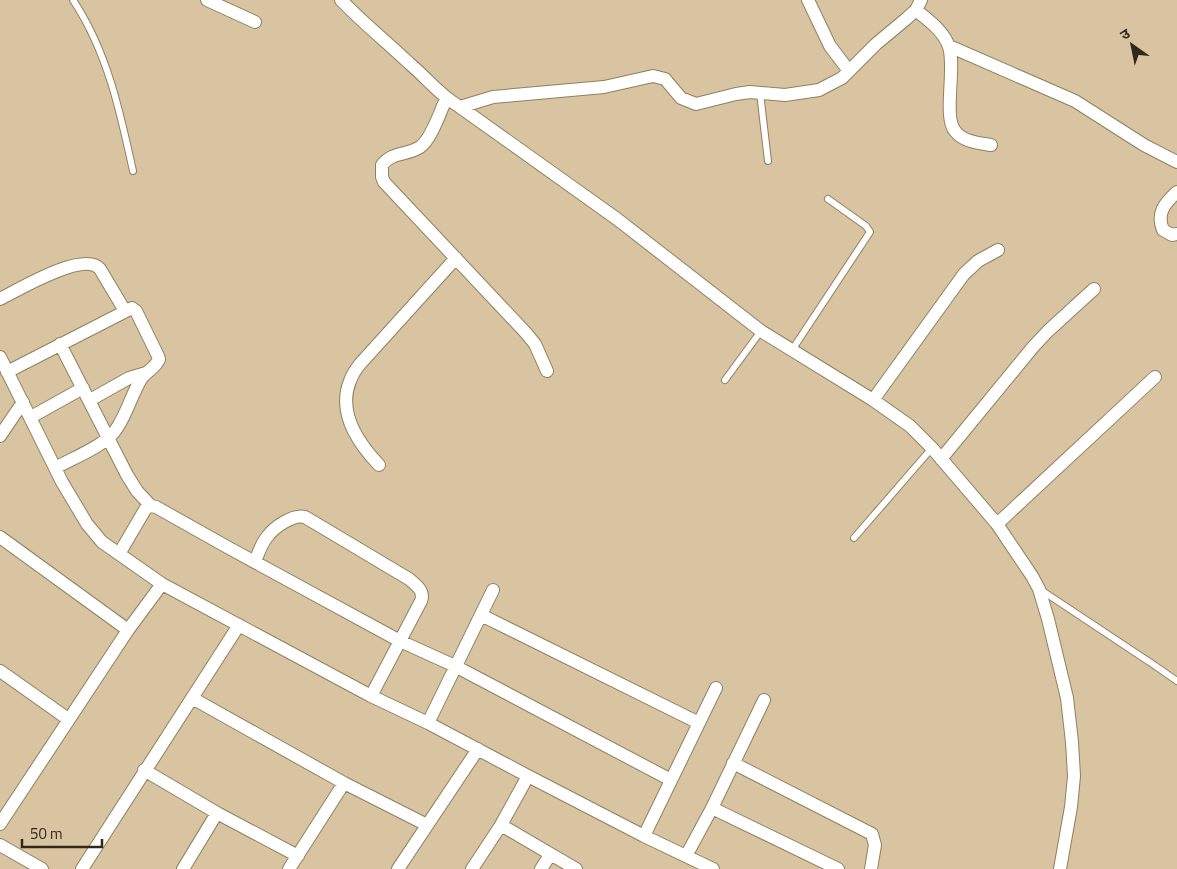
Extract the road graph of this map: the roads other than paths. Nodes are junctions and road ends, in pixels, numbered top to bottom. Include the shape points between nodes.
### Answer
1 (73, 0) edge
2 (207, 0) edge
3 (341, 0) edge
4 (808, 0) edge
5 (918, 5) edge
6 (254, 22) dead end
7 (949, 46) junction
8 (849, 70) junction
9 (760, 93) junction
10 (446, 99) junction
11 (460, 107) junction
12 (991, 144) dead end
13 (768, 161) dead end
14 (1177, 162) edge
15 (133, 171) dead end
16 (1177, 192) edge
17 (828, 199) dead end
18 (1177, 234) edge
19 (998, 250) dead end
20 (456, 258) junction
21 (1094, 289) dead end
22 (0, 299) edge
23 (125, 310) junction
24 (761, 331) junction
25 (60, 344) junction
26 (792, 350) junction
27 (0, 357) edge
28 (547, 370) dead end
29 (7, 372) junction
30 (146, 373) junction
31 (1155, 377) dead end
32 (725, 380) dead end
33 (83, 388) junction
34 (90, 400) junction
35 (873, 400) junction
36 (23, 402) junction
37 (31, 417) junction
38 (0, 436) edge
39 (108, 438) junction
40 (932, 448) junction
41 (941, 459) junction
42 (379, 465) dead end
43 (55, 468) junction
44 (151, 506) junction
45 (997, 524) junction
46 (0, 537) edge
47 (854, 538) dead end
48 (119, 554) junction
49 (255, 562) junction
50 (162, 584) junction
51 (1039, 589) junction
52 (493, 590) dead end
53 (481, 615) junction
54 (239, 625) junction
55 (128, 630) junction
56 (400, 641) junction
57 (455, 666) junction
58 (0, 670) edge
59 (1177, 681) edge
60 (716, 688) dead end
61 (371, 696) junction
62 (192, 698) junction
63 (764, 700) dead end
64 (68, 719) junction
65 (428, 722) junction
66 (699, 723) junction
67 (478, 749) junction
68 (733, 763) junction
69 (144, 770) junction
70 (528, 776) junction
71 (671, 780) junction
72 (344, 784) junction
73 (712, 808) junction
74 (217, 813) junction
75 (0, 824) edge
76 (428, 825) junction
77 (501, 825) junction
78 (644, 836) junction
79 (0, 845) edge
80 (550, 855) junction
81 (298, 856) junction
82 (686, 856) junction
83 (42, 869) edge
84 (82, 869) edge
85 (183, 869) edge
86 (289, 869) edge
87 (398, 869) edge
88 (472, 869) edge
89 (541, 869) edge
90 (576, 869) edge
91 (713, 869) edge
92 (838, 869) edge
93 (871, 869) edge
94 (1060, 869) edge

1 - 15 lane via 107,67
2 - 6 street
3 - 10 street
4 - 8 street via 830,46
5 - 7 street
5 - 8 street
7 - 12 street via 951,123 954,131 969,141
7 - 14 street via 1076,101 1144,145
8 - 9 street via 842,78 819,90 785,95
9 - 11 street via 736,94 696,104 681,98 665,79 653,76 590,88 493,97
9 - 13 lane
10 - 11 street
10 - 20 street via 426,142 416,149 392,156 382,165 381,172 384,182
11 - 24 street via 616,218
16 - 18 street via 1165,203 1161,216 1163,230
17 - 26 lane via 870,232
19 - 35 street via 978,261 964,274
20 - 28 street via 531,338
20 - 42 street via 360,364 350,380 346,395 351,427 362,448
21 - 41 street via 1033,347
22 - 23 street via 60,270 89,263 100,269
23 - 25 street
23 - 30 street via 134,310 158,356 156,365
24 - 26 street
24 - 32 lane
25 - 29 street
25 - 33 street
26 - 35 street
27 - 29 street
29 - 36 street
30 - 34 street via 128,378
30 - 39 street via 118,427
31 - 45 street
33 - 34 street
33 - 37 street
34 - 39 street
35 - 40 street via 910,426
36 - 37 street
36 - 38 street
37 - 43 street
39 - 43 street
39 - 44 street via 127,476
40 - 41 street
40 - 47 lane
41 - 45 street
43 - 48 street via 87,524 102,542
44 - 48 street via 146,508
44 - 49 street
45 - 51 street
46 - 55 street
48 - 50 street
49 - 56 street
49 - 56 street via 262,544 272,531 295,516 305,517 409,579 420,590 421,601
50 - 54 street
50 - 55 street
51 - 59 lane
51 - 94 street via 1067,698 1074,762 1071,807
52 - 53 street
53 - 57 street
53 - 66 street
54 - 61 street
54 - 62 street
55 - 64 street
56 - 57 street
56 - 61 street
57 - 65 street
57 - 71 street
58 - 64 street
60 - 66 street
61 - 65 street
62 - 69 street
62 - 72 street
63 - 68 street
64 - 75 street
65 - 67 street
66 - 71 street
67 - 70 street
67 - 76 street
68 - 73 street
68 - 93 street via 872,834 875,845
69 - 74 street
69 - 84 street
70 - 77 street
70 - 78 street
71 - 78 street
72 - 76 street
72 - 81 street
73 - 82 street
73 - 92 street
74 - 81 street
74 - 85 street
76 - 87 street
77 - 80 street
77 - 88 street
78 - 82 street
79 - 83 street
80 - 89 street
80 - 90 street
81 - 86 street
82 - 91 street

